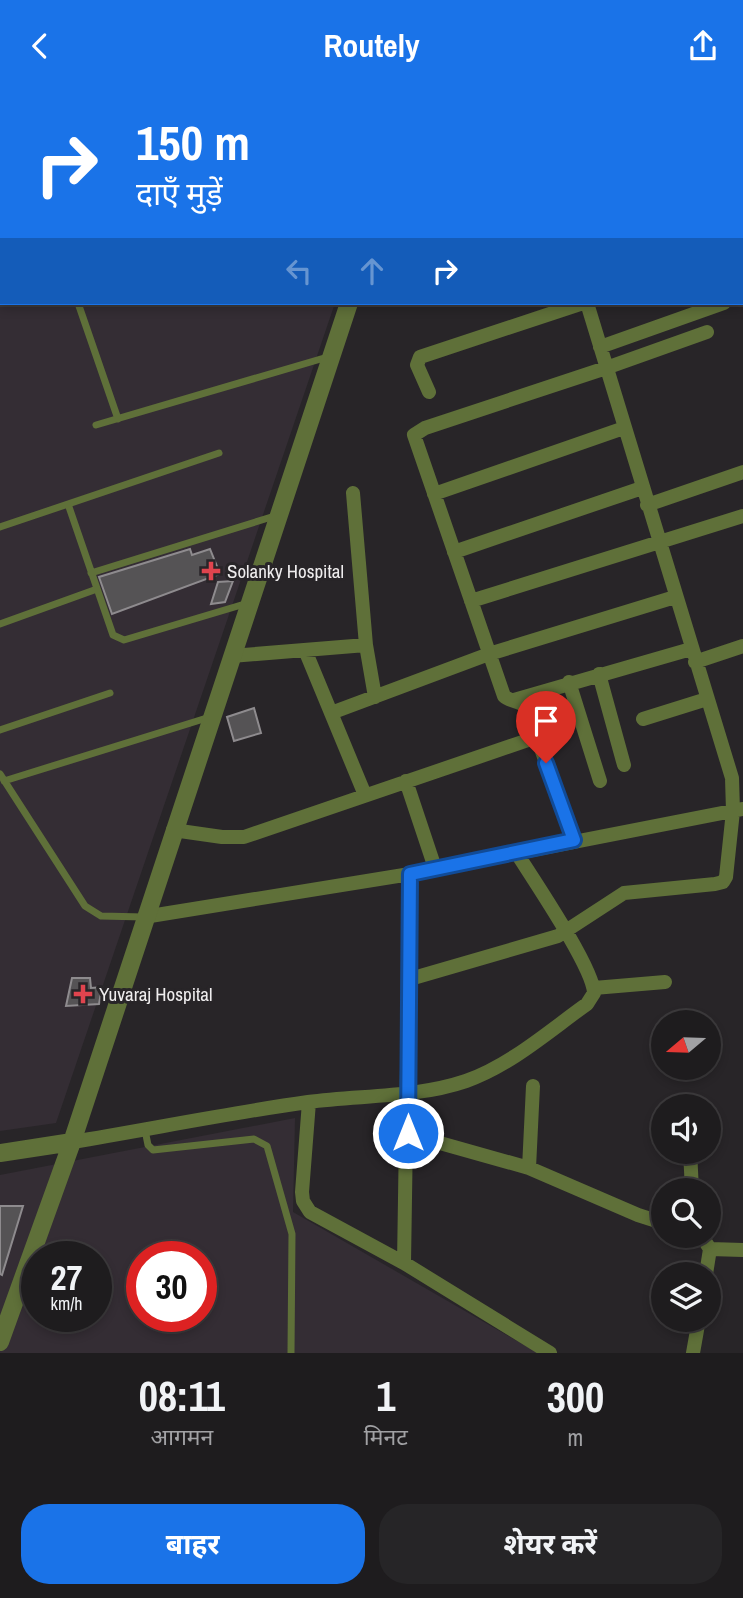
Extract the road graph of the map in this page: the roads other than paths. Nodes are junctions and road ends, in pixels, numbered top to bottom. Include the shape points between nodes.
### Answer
1 (79, 305) edge
2 (348, 305) edge
3 (579, 305) edge
4 (586, 305) edge
5 (718, 305) edge
6 (707, 332) dead end
7 (600, 347) junction
8 (331, 356) junction
9 (606, 368) junction
10 (429, 392) dead end
11 (118, 419) junction
12 (96, 425) dead end
13 (624, 428) junction
14 (219, 453) dead end
15 (743, 472) edge
16 (642, 488) junction
17 (353, 493) dead end
18 (434, 494) junction
19 (68, 504) junction
20 (647, 505) junction
21 (278, 515) junction
22 (743, 516) edge
23 (0, 527) edge
24 (658, 542) junction
25 (454, 552) junction
26 (91, 573) junction
27 (97, 589) junction
28 (675, 597) junction
29 (471, 601) junction
30 (249, 603) junction
31 (0, 624) edge
32 (366, 645) junction
33 (743, 646) edge
34 (305, 650) junction
35 (489, 654) junction
36 (693, 655) junction
37 (231, 656) junction
38 (599, 674) junction
39 (569, 682) junction
40 (110, 694) dead end
41 (375, 697) junction
42 (707, 699) junction
43 (514, 700) junction
44 (331, 713) junction
45 (211, 717) junction
46 (643, 719) dead end
47 (0, 730) edge
48 (537, 737) junction
49 (624, 765) dead end
50 (2, 778) edge
51 (600, 781) dead end
52 (406, 782) junction
53 (365, 795) junction
54 (738, 810) edge
55 (173, 830) junction
56 (574, 840) junction
57 (516, 852) junction
58 (435, 868) junction
59 (410, 874) junction
60 (144, 917) junction
61 (566, 933) junction
62 (410, 979) junction
63 (665, 982) dead end
64 (594, 988) junction
65 (533, 1086) dead end
66 (408, 1092) junction
67 (309, 1102) junction
68 (145, 1130) junction
69 (408, 1133) junction
70 (72, 1142) junction
71 (0, 1153) edge
72 (529, 1168) junction
73 (651, 1219) edge
74 (710, 1249) joint
75 (743, 1249) edge
76 (708, 1262) edge
77 (404, 1263) junction
78 (697, 1332) edge
79 (0, 1342) edge
80 (291, 1353) edge
81 (550, 1353) edge
82 (694, 1353) edge

1 - 11 lane
2 - 8 street
3 - 10 street via 420,356 417,365
4 - 7 street
5 - 7 street
6 - 9 street
7 - 9 street
8 - 11 lane
8 - 21 street
9 - 13 street
9 - 18 street via 416,432
11 - 12 lane
13 - 16 street
13 - 18 street
14 - 19 lane
15 - 20 street
16 - 20 street
16 - 25 street
17 - 32 street
18 - 25 street
19 - 23 lane
19 - 26 lane
20 - 24 street
21 - 26 lane
21 - 30 street
22 - 24 street
24 - 28 street
24 - 29 street
25 - 29 street
26 - 27 lane
27 - 30 lane via 113,635 124,640
27 - 31 lane
28 - 35 street
28 - 36 street
29 - 35 street
30 - 37 street
32 - 34 street
32 - 41 street
33 - 36 street
34 - 37 street
34 - 44 street
35 - 41 street
35 - 43 street via 504,696
36 - 38 street
36 - 42 street
37 - 45 street
38 - 39 street
38 - 49 street
39 - 43 street
39 - 51 street
40 - 47 lane
41 - 44 street
42 - 46 street
42 - 54 street
43 - 48 street via 526,707
44 - 53 street
45 - 50 lane
45 - 55 street
48 - 52 street
48 - 56 street
50 - 60 lane via 85,906 102,916
52 - 53 street
52 - 58 street
53 - 55 street via 244,837
54 - 56 street
54 - 61 street via 723,881 624,893
55 - 60 street
56 - 57 street
57 - 58 street
57 - 61 street
58 - 59 street
59 - 60 street
59 - 62 street
60 - 70 street
61 - 62 street
61 - 64 street
62 - 66 street
63 - 64 street
64 - 66 street via 587,1004 497,1067 466,1081
65 - 72 street
66 - 67 street
66 - 69 street
67 - 68 street
67 - 77 street via 302,1192 306,1207
68 - 70 street
68 - 80 lane via 153,1150 254,1139 267,1146 292,1234
69 - 72 street
69 - 77 street
70 - 71 street
70 - 79 street
72 - 73 street
74 - 75 street
74 - 76 street
77 - 81 street
78 - 82 street

